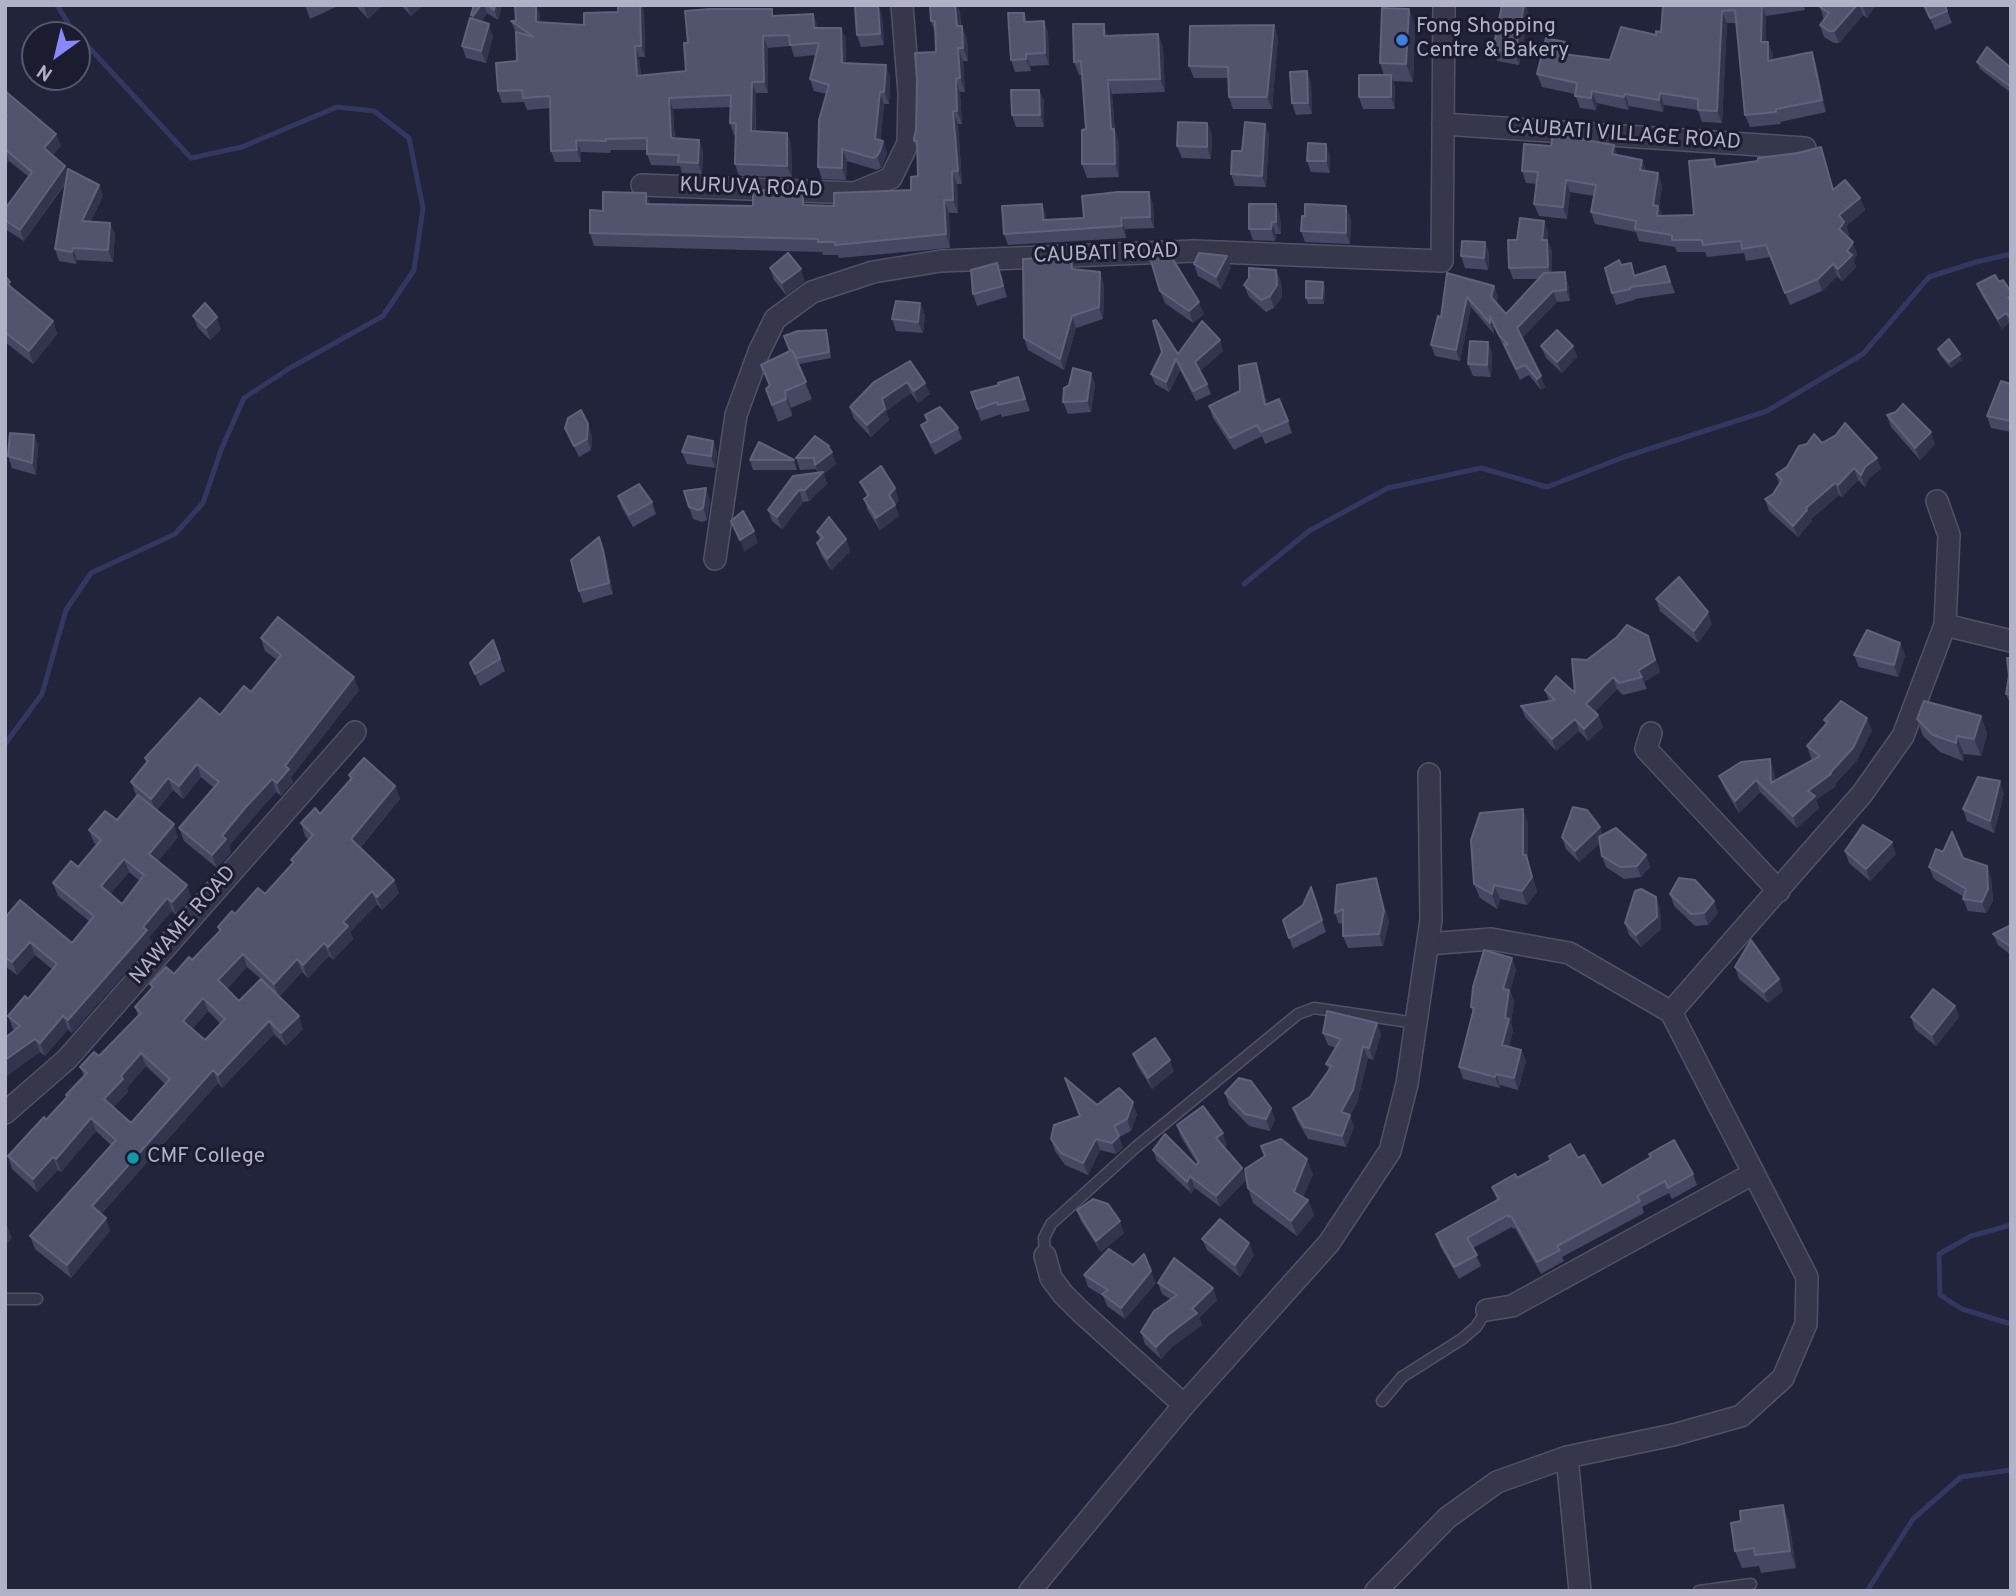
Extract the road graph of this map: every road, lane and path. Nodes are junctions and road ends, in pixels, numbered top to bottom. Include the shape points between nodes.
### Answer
1 (902, 5) edge
2 (1444, 5) edge
3 (1443, 124) junction
4 (1805, 149) edge
5 (642, 185) dead end
6 (1937, 502) dead end
7 (715, 559) dead end
8 (1945, 625) junction
9 (2011, 641) edge
10 (355, 732) dead end
11 (1651, 733) dead end
12 (1429, 774) dead end
13 (1779, 891) junction
14 (1428, 944) junction
15 (1671, 1012) junction
16 (1416, 1023) junction
17 (5, 1113) edge
18 (1754, 1173) junction
19 (1045, 1255) joint
20 (5, 1299) edge
21 (37, 1299) dead end
22 (1487, 1310) joint
23 (1382, 1401) dead end
24 (1184, 1405) junction
25 (1567, 1457) junction
26 (1751, 1584) dead end
27 (1030, 1591) edge
28 (1376, 1591) edge
29 (1580, 1591) edge
30 (1699, 1591) edge

1 - 5 street, KURUVA ROAD via 908,143 891,178 855,193
2 - 3 street, CAUBATI ROAD
3 - 4 street, CAUBATI VILLAGE ROAD
3 - 7 street, CAUBATI ROAD via 1442,261 1194,251 941,261 873,272 812,292 775,319 736,415
6 - 8 street via 1949,535
8 - 9 street
8 - 13 street via 1903,736 1862,794
10 - 17 street, NAWAME ROAD via 66,1059
11 - 13 street via 1646,749
12 - 14 street
13 - 15 street
14 - 15 street via 1491,939 1569,953
14 - 16 street
15 - 18 street
16 - 19 lane via 1303,1011 1146,1139 1051,1224 1044,1238
16 - 24 street via 1390,1151 1329,1243
18 - 22 street via 1512,1306
18 - 25 street via 1807,1277 1806,1324 1783,1378 1741,1416
19 - 24 street via 1051,1278 1063,1294
20 - 21 lane
22 - 23 lane via 1476,1327 1402,1377
24 - 27 street
25 - 28 street via 1497,1482 1447,1518
25 - 29 street
26 - 30 lane

